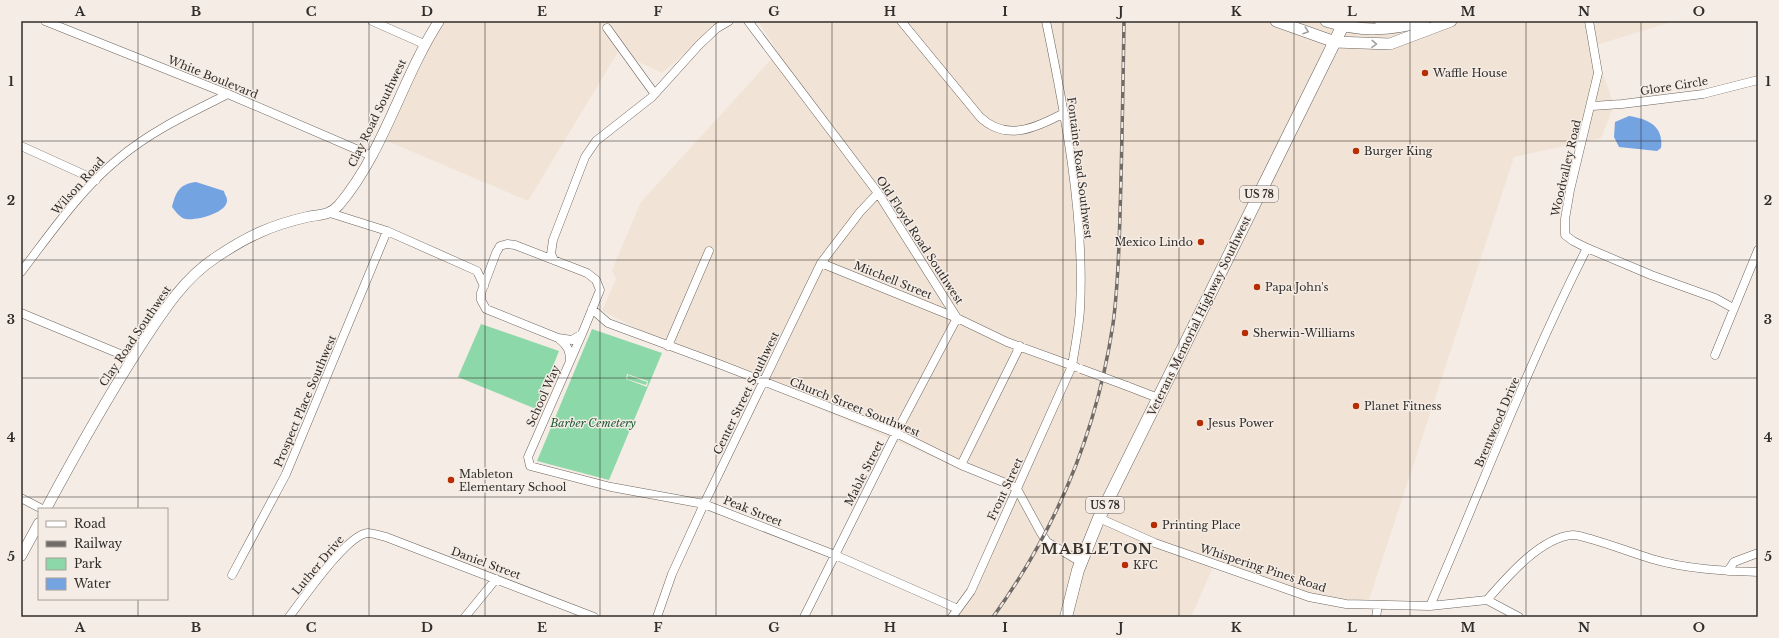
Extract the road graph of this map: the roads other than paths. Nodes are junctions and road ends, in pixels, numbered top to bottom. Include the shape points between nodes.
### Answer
1 (45, 21) edge
2 (372, 21) edge
3 (439, 21) edge
4 (728, 21) edge
5 (748, 21) edge
6 (901, 21) edge
7 (1046, 21) edge
8 (1276, 21) edge
9 (1326, 21) edge
10 (1381, 21) edge
11 (1451, 21) edge
12 (1588, 21) edge
13 (1419, 23) edge
14 (1344, 24) edge
15 (607, 28) dead end
16 (1335, 42) junction
17 (424, 44) junction
18 (1758, 80) edge
19 (228, 94) junction
20 (654, 94) junction
21 (1592, 106) junction
22 (1064, 114) junction
23 (21, 146) edge
24 (372, 156) junction
25 (96, 180) junction
26 (878, 193) junction
27 (330, 213) junction
28 (387, 231) junction
29 (553, 240) junction
30 (1587, 248) junction
31 (1758, 250) edge
32 (710, 251) dead end
33 (536, 253) junction
34 (554, 260) junction
35 (492, 262) junction
36 (821, 263) junction
37 (477, 271) junction
38 (21, 272) edge
39 (484, 286) junction
40 (1733, 308) junction
41 (592, 309) junction
42 (21, 313) edge
43 (957, 318) junction
44 (608, 323) junction
45 (586, 324) junction
46 (582, 334) junction
47 (558, 338) junction
48 (668, 346) junction
49 (1020, 346) junction
50 (1715, 355) dead end
51 (132, 359) junction
52 (570, 363) junction
53 (1072, 366) junction
54 (763, 382) junction
55 (1158, 398) junction
56 (896, 433) junction
57 (961, 464) junction
58 (530, 466) joint
59 (1018, 489) junction
60 (21, 498) edge
61 (704, 504) junction
62 (40, 508) edge
63 (47, 508) edge
64 (1099, 518) junction
65 (38, 525) edge
66 (368, 533) joint
67 (1758, 553) edge
68 (835, 555) junction
69 (21, 556) edge
70 (1081, 562) junction
71 (1728, 571) junction
72 (1758, 572) edge
73 (232, 575) dead end
74 (496, 579) junction
75 (1487, 600) junction
76 (1378, 605) junction
77 (1430, 606) junction
78 (958, 609) junction
79 (1068, 616) edge
80 (289, 617) edge
81 (465, 617) edge
82 (594, 617) edge
83 (657, 617) edge
84 (804, 617) edge
85 (952, 617) edge
86 (1376, 617) edge
87 (1518, 617) edge

1 - 19 street, White Boulevard
2 - 17 street
3 - 17 street, Clay Road Southwest
4 - 20 street via 699,45
5 - 26 street, Old Floyd Road Southwest
6 - 22 street via 980,117 992,127 1013,131 1024,130
7 - 22 street, Fontaine Road Southwest
8 -> 16 main road
9 - 14 main road
10 - 13 main road
16 -> 11 main road via 1390,44
12 - 21 street via 1598,73
13 - 14 main road via 1379,30
14 - 16 main road, Veterans Memorial Highway Southwest / US 78
15 - 20 street
16 - 55 main road, Veterans Memorial Highway Southwest / US 78
17 - 24 street, Clay Road Southwest
18 - 21 street, Glore Circle via 1703,94
19 - 24 street, White Boulevard
19 - 25 street, Wilson Road via 178,118 118,158
20 - 29 street via 596,141 585,157
21 - 30 street, Woodvalley Road via 1565,219 1565,235
22 - 53 street, Fontaine Road Southwest via 1079,224 1080,308
23 - 25 street
24 - 27 street, Clay Road Southwest via 339,205
25 - 38 street, Wilson Road
26 - 36 street, Center Street Southwest
26 - 43 street, Old Floyd Road Southwest
27 - 28 street
27 - 51 street, Clay Road Southwest via 286,221 263,229 214,258 172,299
28 - 37 street
28 - 73 street, Prospect Place Southwest via 286,474
29 - 33 street via 543,251
29 - 34 street via 551,254
30 - 40 street via 1715,298
30 - 77 street, Brentwood Drive via 1556,308
31 - 40 street
32 - 48 street
33 - 34 street
33 - 35 street via 507,244 500,246
34 - 41 street via 588,273 596,280 600,290
35 - 37 street
35 - 39 street
36 - 43 street, Mitchell Street
36 - 54 street, Center Street Southwest
37 - 39 street
39 - 47 street via 481,300 486,309
40 - 50 street
41 - 44 street, Church Street Southwest
41 - 45 street
42 - 51 street
43 - 49 street, Old Floyd Road Southwest via 972,327
43 - 56 street, Mable Street
44 - 45 street
44 - 48 street, Church Street Southwest
45 - 46 street
46 - 47 street via 572,340
46 - 52 street, School Way
47 - 52 street via 566,344
48 - 54 street, Church Street Southwest
49 - 53 street, Old Floyd Road Southwest
49 - 57 street
51 - 63 street, Clay Road Southwest via 97,414
52 - 58 street, School Way via 528,457
53 - 55 street, Old Floyd Road Southwest, bridge
53 - 59 street, Front Street
54 - 56 street, Church Street Southwest
54 - 61 street, Center Street Southwest
55 - 64 main road, Veterans Memorial Highway Southwest / US 78
56 - 57 street, Church Street Southwest
56 - 68 street, Mable Street
57 - 59 street, Church Street Southwest
58 - 61 street, Peak Street via 611,487
59 - 70 street via 1047,542
59 - 78 street, Front Street via 971,591
60 - 62 street
61 - 68 street, Peak Street
61 - 83 street, Center Street Southwest via 672,574
64 - 70 main road, Veterans Memorial Highway Southwest / US 78
64 - 76 street, Whispering Pines Road via 1155,543 1309,598 1346,604
65 - 69 street
66 - 74 street, Daniel Street via 386,537
66 - 80 street, Luther Drive via 344,549
67 - 71 street via 1734,562
68 - 78 street, Peak Street
68 - 84 street, Mable Street
70 - 79 main road, Veterans Memorial Highway Southwest / US 78
71 - 72 street
71 - 75 street via 1653,559 1574,535 1557,539 1537,550
74 - 81 street
74 - 82 street, Daniel Street
75 - 77 street, Whispering Pines Road
75 - 87 street
76 - 77 street, Whispering Pines Road
76 - 86 street
78 - 85 street, Front Street

